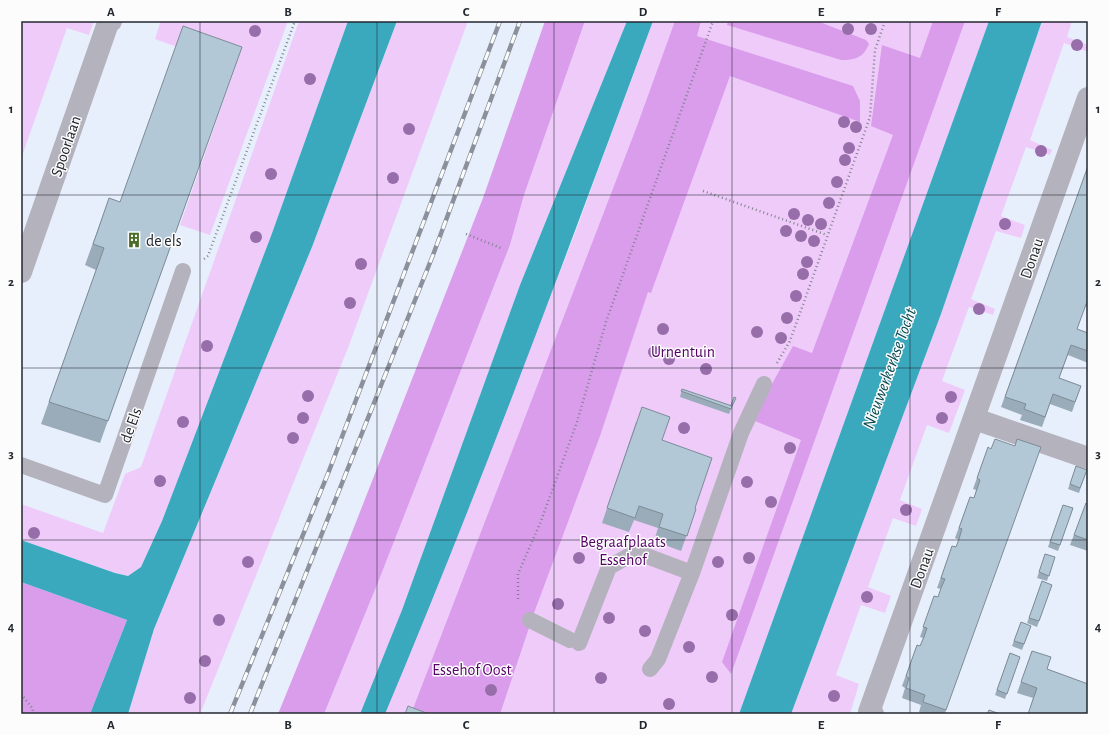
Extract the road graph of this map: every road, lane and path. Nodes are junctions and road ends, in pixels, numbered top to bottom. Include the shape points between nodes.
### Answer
1 (111, 21) edge
2 (295, 21) edge
3 (713, 21) edge
4 (885, 21) edge
5 (1088, 98) edge
6 (703, 192) dead end
7 (466, 234) dead end
8 (827, 235) junction
9 (501, 248) dead end
10 (183, 271) joint
11 (21, 272) edge
12 (764, 384) joint
13 (975, 419) junction
14 (1088, 458) edge
15 (21, 464) edge
16 (692, 573) junction
17 (530, 620) joint
18 (650, 669) dead end
19 (21, 694) edge
20 (32, 714) edge
21 (873, 714) edge

1 - 11 street, Spoorlaan via 108,23
2 - 10 path via 208,256
3 - 17 path via 606,322 577,422 541,521 518,574 516,591 520,613
4 - 8 path via 875,50 870,117
5 - 13 street, Donau
6 - 8 path
7 - 9 path
8 - 12 path via 790,342
10 - 15 lane, de Els via 105,495
12 - 16 lane via 741,433
13 - 14 street
13 - 21 street, Donau via 869,712
16 - 17 lane via 636,552 609,567 575,642
16 - 18 lane via 658,659
19 - 20 path via 33,709

